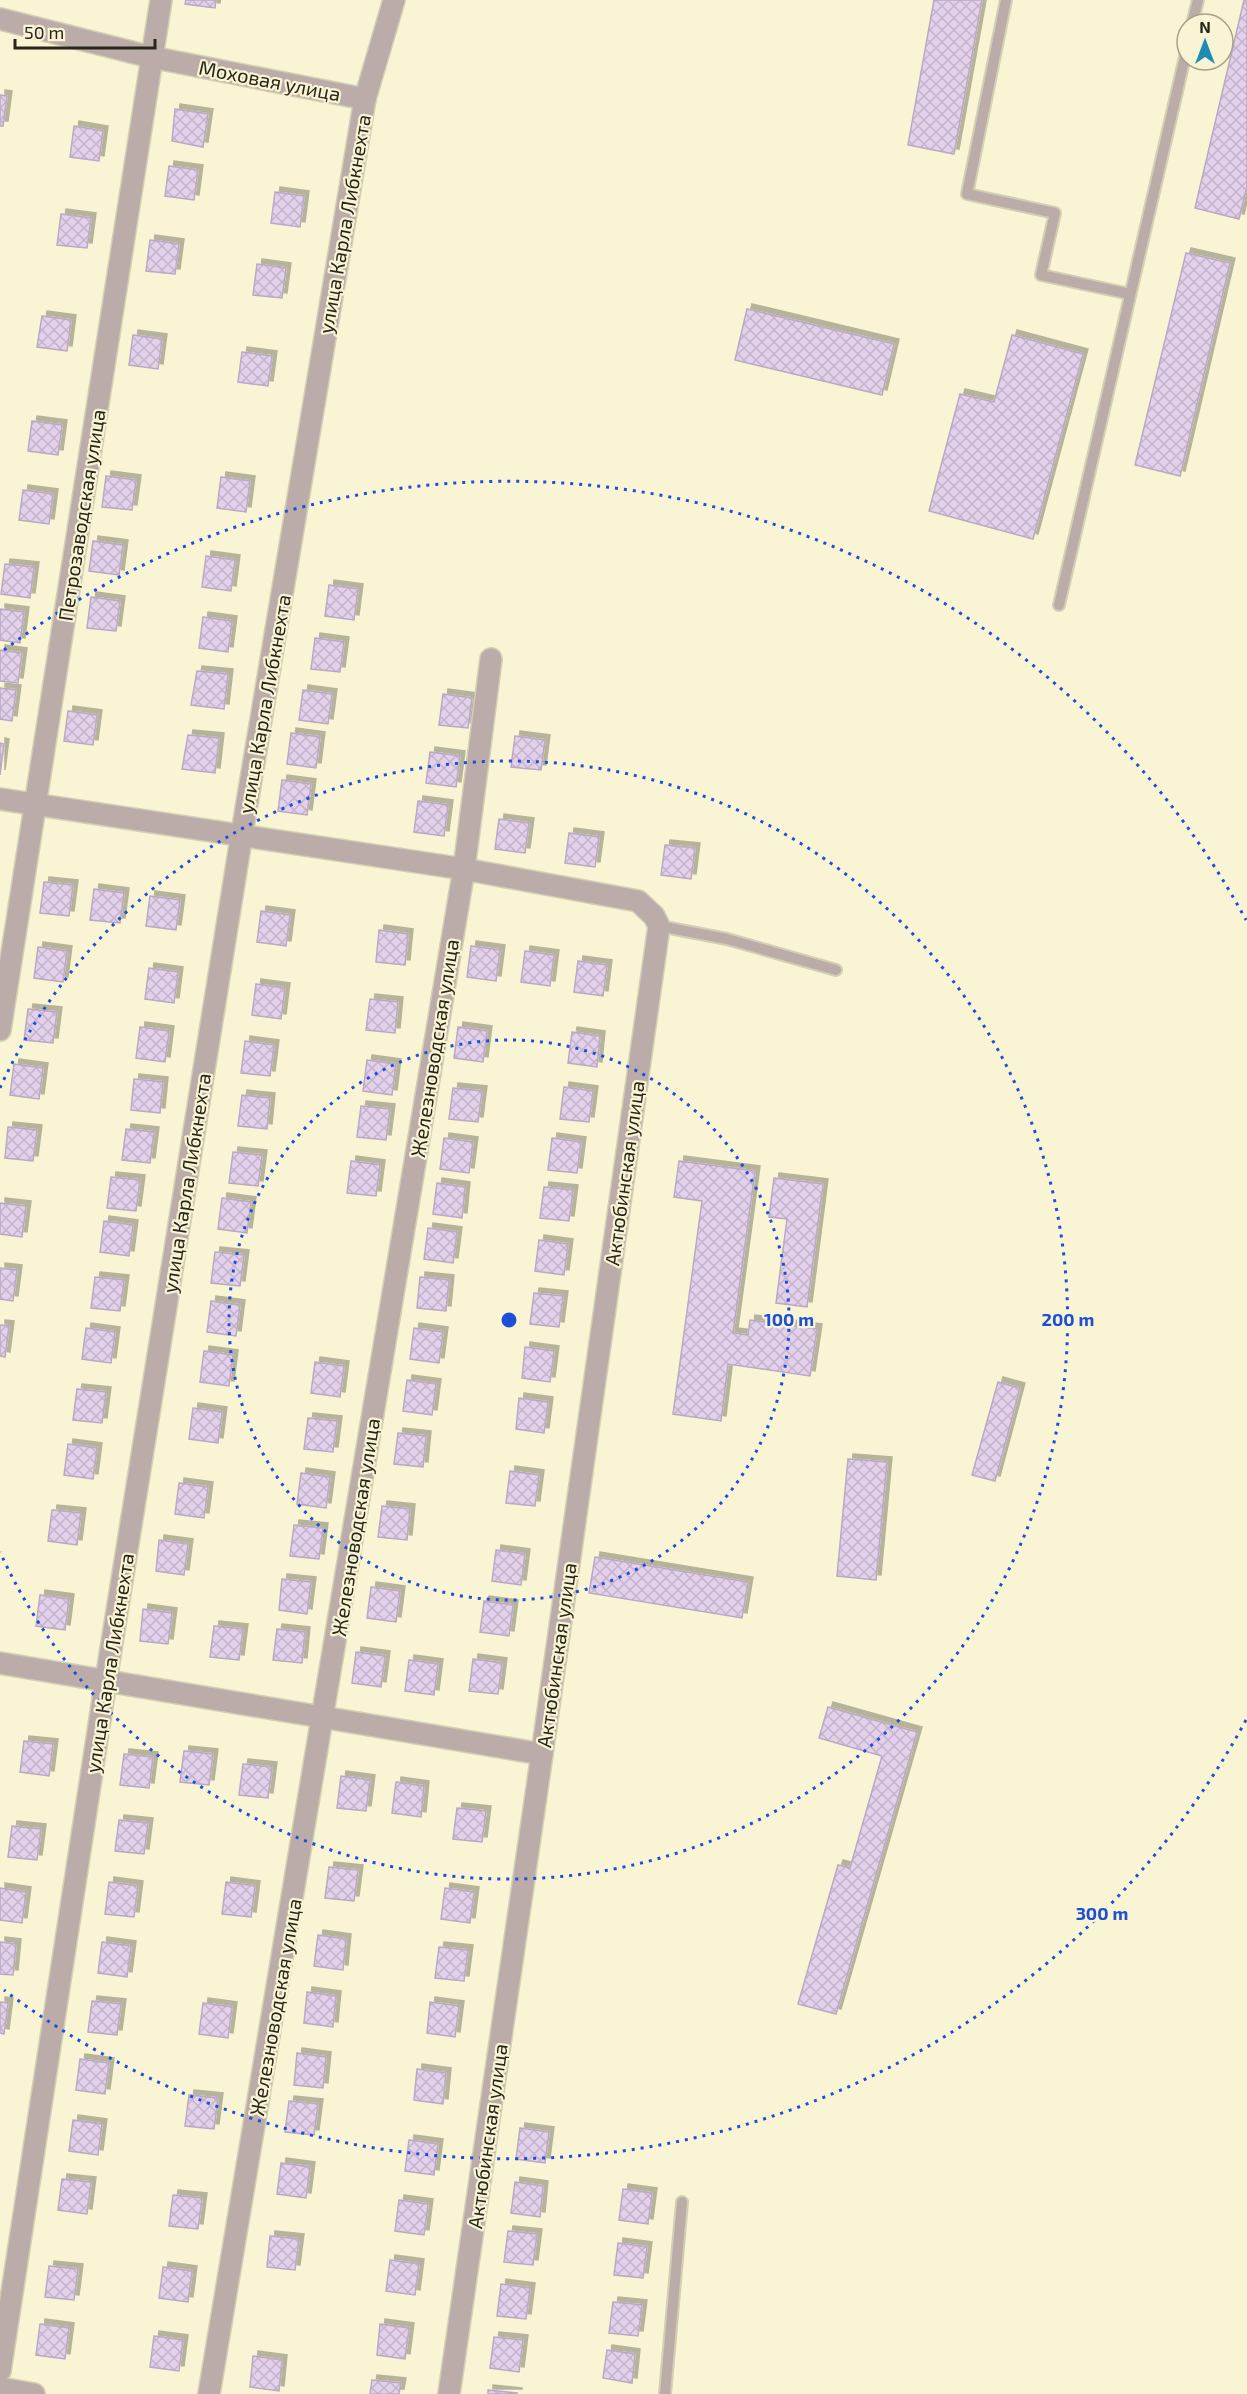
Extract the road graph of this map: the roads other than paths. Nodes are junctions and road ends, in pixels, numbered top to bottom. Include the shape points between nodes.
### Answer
1 (161, 0) edge
2 (394, 0) edge
3 (1006, 0) edge
4 (0, 19) edge
5 (152, 57) junction
6 (1181, 72) edge
7 (365, 99) junction
8 (1130, 294) junction
9 (1059, 605) dead end
10 (491, 659) dead end
11 (0, 798) edge
12 (36, 804) junction
13 (242, 833) junction
14 (464, 869) junction
15 (656, 921) junction
16 (836, 970) dead end
17 (0, 1030) edge
18 (0, 1663) edge
19 (106, 1680) junction
20 (324, 1717) junction
21 (542, 1754) junction
22 (682, 2202) dead end
23 (0, 2371) edge
24 (0, 2388) edge
25 (34, 2394) edge
26 (209, 2394) edge
27 (449, 2394) edge
28 (665, 2394) edge

1 - 5 street, Петрозаводская улица
2 - 7 street, улица Карла Либкнехта
3 - 8 lane via 967,194 1055,213 1041,275
4 - 5 street, Моховая улица
5 - 7 street, Моховая улица
5 - 12 street, Петрозаводская улица
6 - 8 lane
7 - 13 street, улица Карла Либкнехта
8 - 9 lane
10 - 14 street, Железноводская улица
11 - 12 street
12 - 13 street
12 - 17 street, Петрозаводская улица
13 - 14 street
13 - 19 street, улица Карла Либкнехта
14 - 15 street via 638,901
14 - 20 street, Железноводская улица
15 - 16 lane
15 - 21 street, Актюбинская улица
18 - 19 street
19 - 20 street
19 - 23 street, улица Карла Либкнехта
20 - 21 street
20 - 26 street, Железноводская улица
21 - 27 street, Актюбинская улица
22 - 28 lane
24 - 25 street

